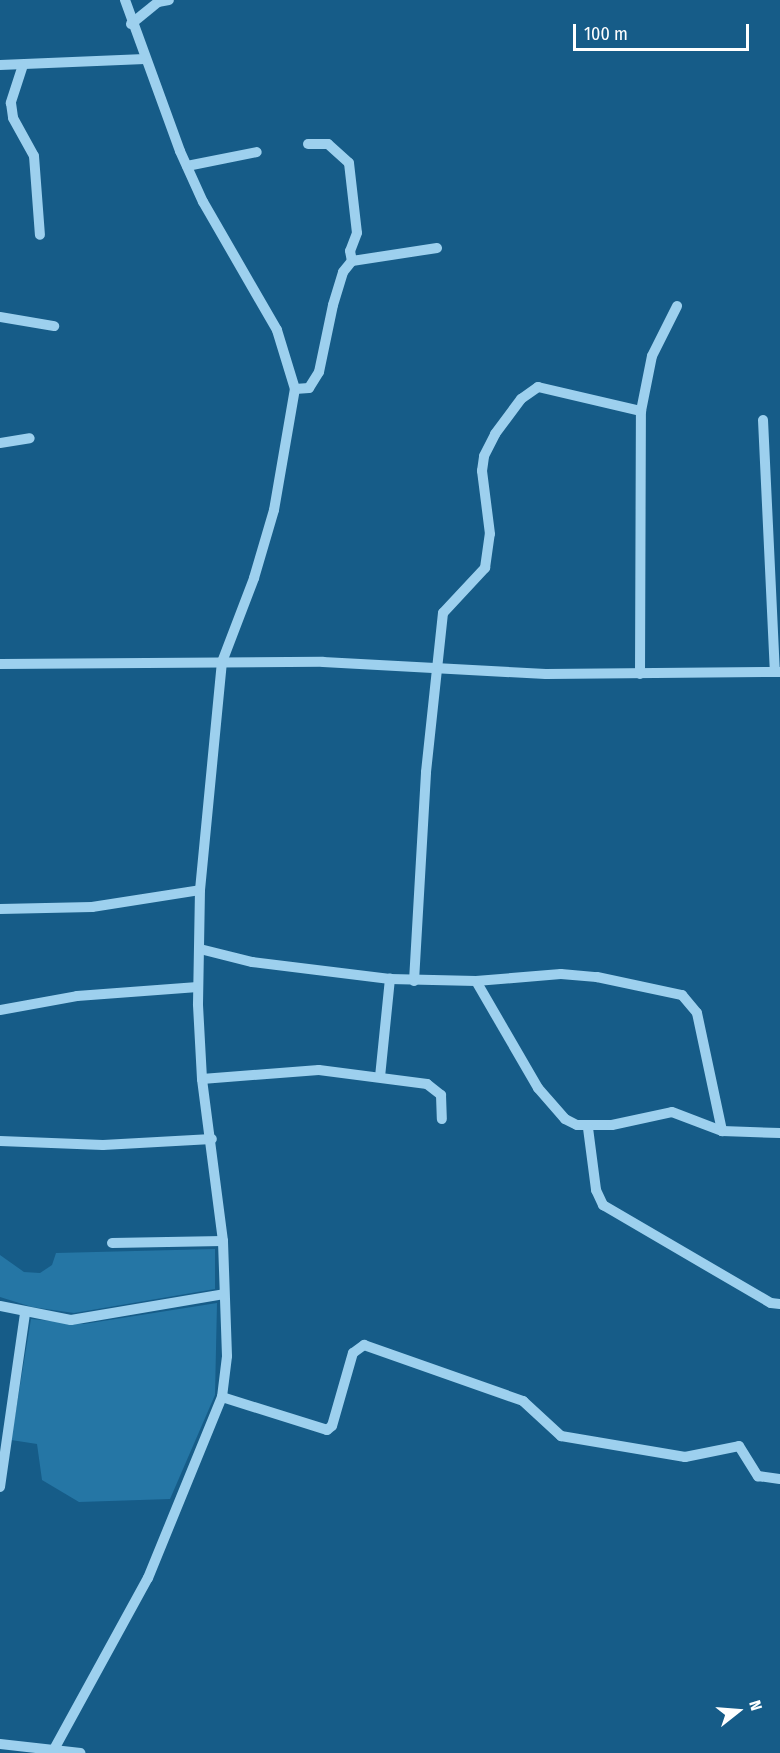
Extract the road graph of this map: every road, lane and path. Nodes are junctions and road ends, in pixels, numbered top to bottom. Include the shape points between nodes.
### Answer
1 (124, 0) edge
2 (169, 0) edge
3 (131, 24) junction
4 (146, 59) junction
5 (0, 65) edge
6 (22, 65) junction
7 (308, 144) dead end
8 (257, 152) dead end
9 (187, 166) junction
10 (40, 235) dead end
11 (437, 248) dead end
12 (352, 261) junction
13 (677, 306) dead end
14 (0, 317) edge
15 (54, 326) dead end
16 (295, 389) junction
17 (641, 411) junction
18 (763, 420) dead end
19 (30, 438) dead end
20 (0, 443) edge
21 (222, 662) junction
22 (0, 664) edge
23 (438, 669) junction
24 (777, 672) edge
25 (640, 674) junction
26 (200, 890) junction
27 (0, 909) edge
28 (200, 949) junction
29 (390, 979) junction
30 (414, 981) junction
31 (476, 981) junction
32 (198, 987) junction
33 (0, 1010) edge
34 (380, 1077) junction
35 (202, 1079) junction
36 (442, 1119) dead end
37 (588, 1128) junction
38 (722, 1131) junction
39 (780, 1133) edge
40 (212, 1139) junction
41 (0, 1141) edge
42 (223, 1241) junction
43 (112, 1243) dead end
44 (224, 1294) junction
45 (780, 1304) edge
46 (0, 1306) edge
47 (25, 1313) junction
48 (222, 1398) junction
49 (4, 1428) edge
50 (780, 1479) edge
51 (0, 1487) edge
52 (0, 1744) edge
53 (54, 1751) edge
54 (80, 1753) edge

1 - 3 street
2 - 3 street via 158,2
3 - 4 street
4 - 6 street
4 - 9 street
5 - 6 street
6 - 10 street via 11,103 13,118 34,156
7 - 12 street via 328,144 349,164 357,233 350,251
8 - 9 street
9 - 16 street via 217,228 277,330
11 - 12 street
12 - 16 street via 343,272 333,305 319,372 309,388
13 - 17 street via 651,356
14 - 15 street
16 - 21 street via 274,510 254,578
17 - 23 street via 548,386 529,391 521,399 484,456 489,550 485,568 443,613
17 - 25 street
18 - 24 street
19 - 20 street
21 - 22 street
21 - 23 street via 322,662
21 - 26 street
23 - 25 street
23 - 30 street via 427,760
24 - 25 street
26 - 27 street via 92,907
26 - 28 street
28 - 29 street via 252,962
28 - 32 street
29 - 30 street
29 - 34 street
30 - 31 street
31 - 37 street via 538,1088 565,1119
31 - 38 street via 561,974 597,977 682,996 697,1013
32 - 33 street via 77,996
32 - 35 street
34 - 35 street via 319,1070
34 - 36 street via 435,1087 441,1095
35 - 40 street
37 - 38 street via 672,1112
37 - 45 street via 596,1190 603,1205 771,1303
38 - 39 street
40 - 41 street via 103,1145
40 - 42 street
42 - 43 street
42 - 44 street
44 - 47 street via 71,1320
44 - 48 street via 227,1356
46 - 47 street
47 - 49 street
48 - 50 street via 327,1430 332,1426 352,1353 364,1345 523,1401 561,1436 686,1457 739,1446 758,1476
48 - 53 street via 148,1578
49 - 51 street
52 - 53 street
53 - 54 street

